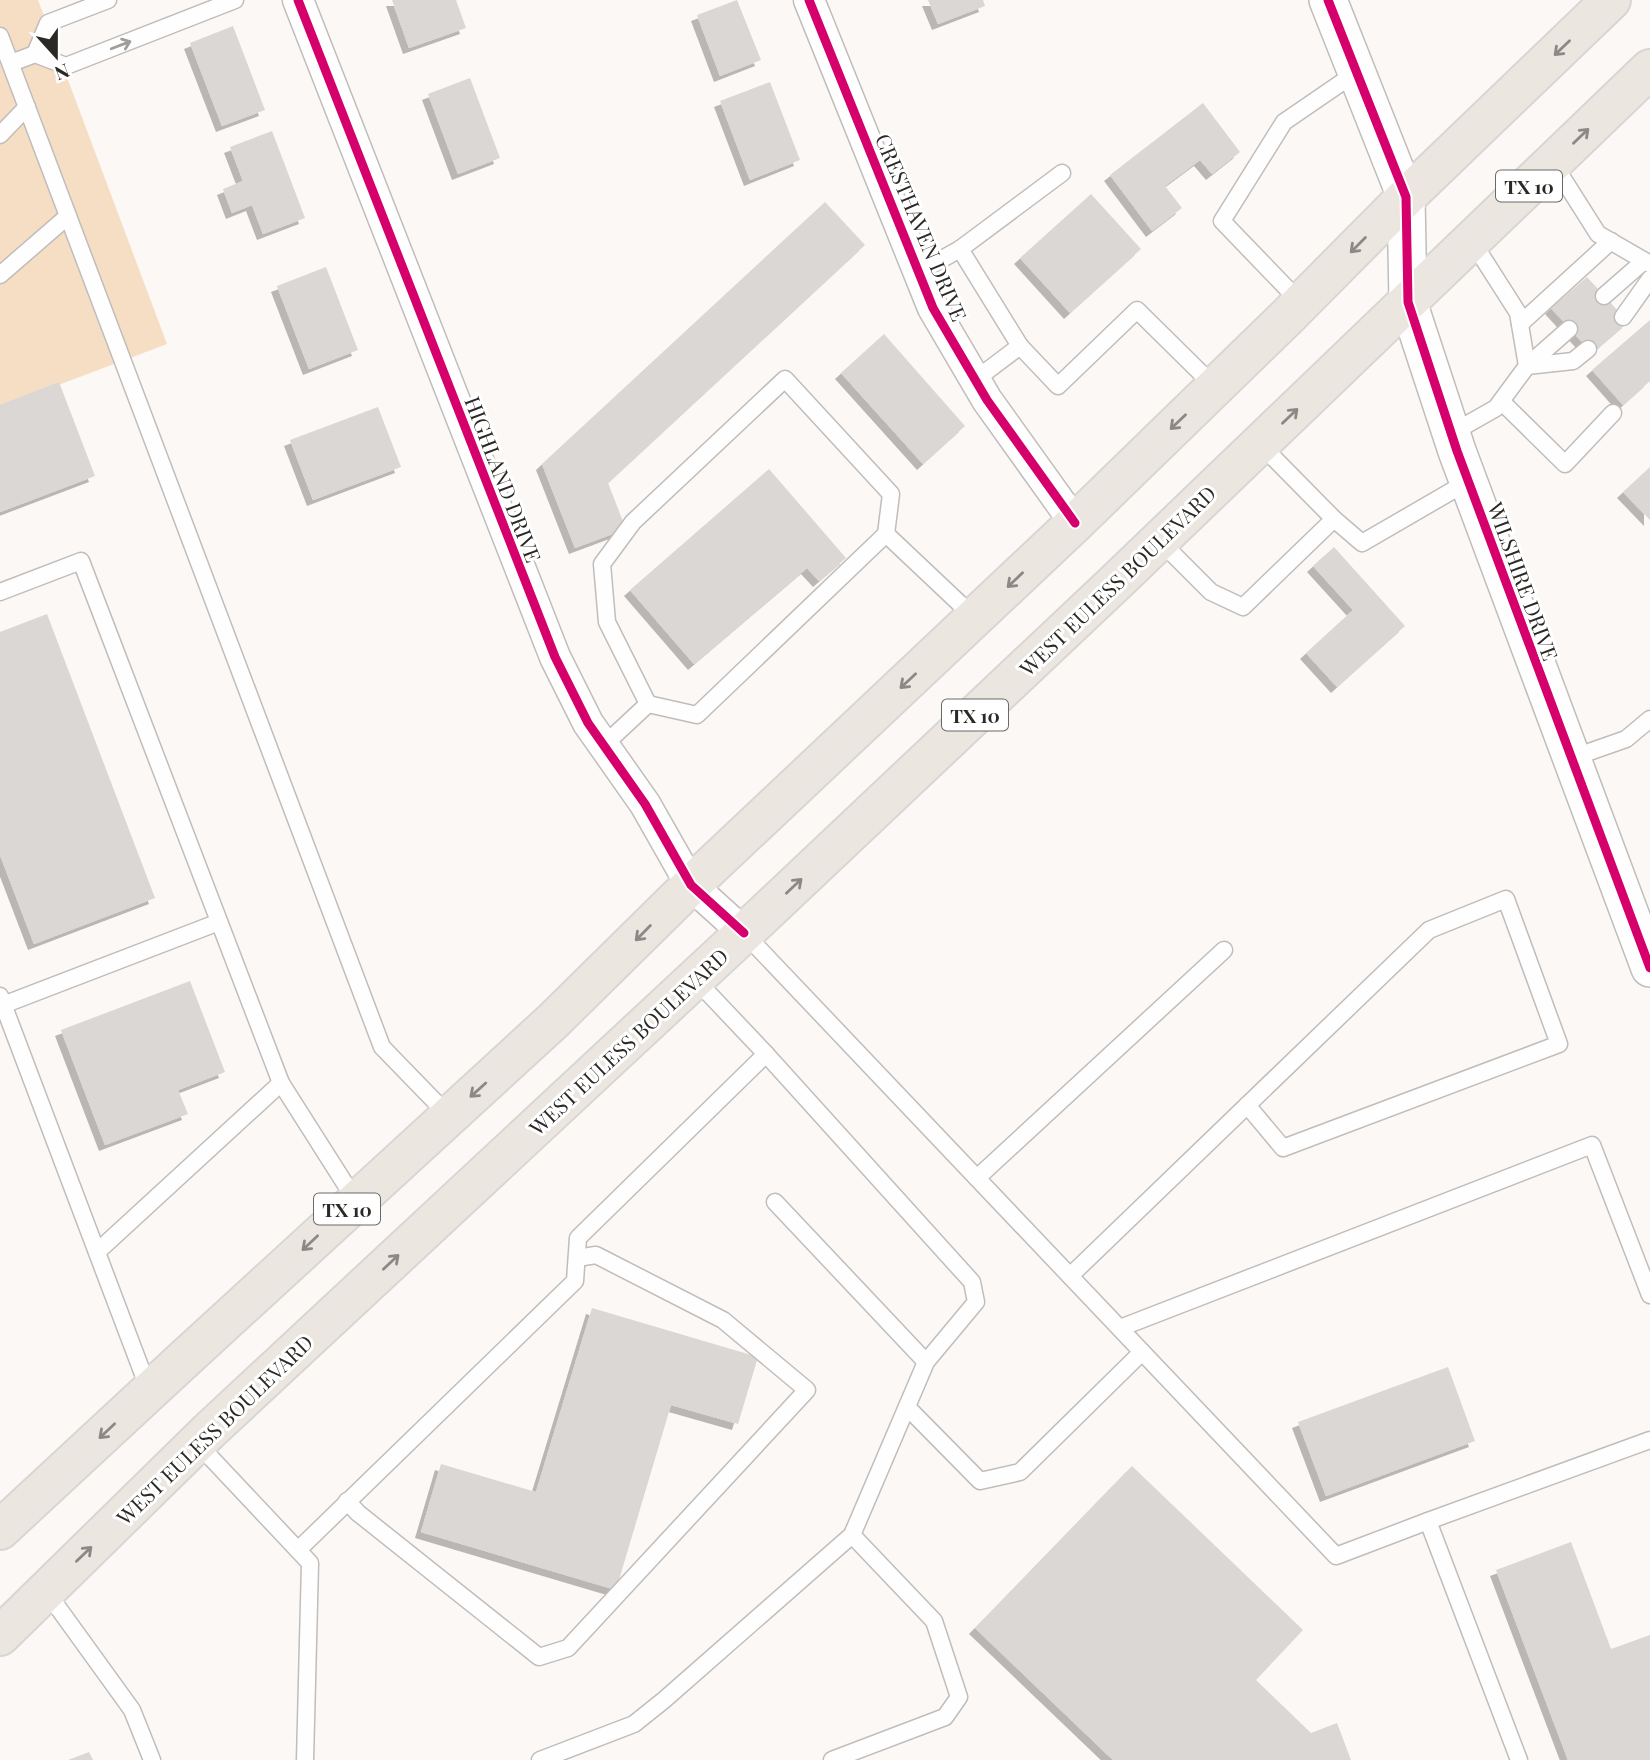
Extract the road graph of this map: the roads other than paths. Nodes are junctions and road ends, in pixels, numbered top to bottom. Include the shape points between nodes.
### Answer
1 (107, 0) edge
2 (235, 0) edge
3 (298, 0) edge
4 (810, 0) edge
5 (1328, 0) edge
6 (1611, 0) edge
7 (0, 36) edge
8 (35, 54) junction
9 (10, 64) junction
10 (1650, 69) edge
11 (1356, 72) junction
12 (27, 107) junction
13 (0, 135) edge
14 (1553, 163) junction
15 (1062, 173) dead end
16 (1406, 197) junction
17 (68, 216) junction
18 (1472, 241) junction
19 (1611, 242) junction
20 (960, 249) junction
21 (1647, 262) edge
22 (919, 272) junction
23 (0, 275) edge
24 (1650, 279) edge
25 (1604, 296) dead end
26 (1408, 302) junction
27 (1301, 303) junction
28 (1623, 317) dead end
29 (1520, 324) junction
30 (1569, 329) dead end
31 (1020, 346) junction
32 (1588, 349) dead end
33 (1527, 366) junction
34 (975, 380) junction
35 (1215, 387) junction
36 (1502, 401) junction
37 (1614, 413) dead end
38 (1452, 433) junction
39 (1260, 444) junction
40 (1469, 481) junction
41 (1334, 519) junction
42 (1075, 523) junction
43 (886, 534) junction
44 (1159, 540) junction
45 (0, 592) edge
46 (975, 618) junction
47 (648, 705) junction
48 (1650, 719) edge
49 (604, 745) junction
50 (1572, 758) junction
51 (691, 885) junction
52 (219, 922) junction
53 (744, 933) junction
54 (1224, 950) dead end
55 (1650, 968) edge
56 (695, 979) junction
57 (2, 1000) edge
58 (766, 1054) junction
59 (281, 1083) junction
60 (1247, 1105) junction
61 (449, 1116) junction
62 (977, 1178) junction
63 (356, 1201) junction
64 (775, 1202) dead end
65 (97, 1252) junction
66 (577, 1258) junction
67 (1070, 1276) junction
68 (1650, 1295) edge
69 (1120, 1328) junction
70 (1142, 1352) junction
71 (926, 1362) junction
72 (150, 1391) junction
73 (907, 1408) junction
74 (1650, 1440) edge
75 (197, 1443) junction
76 (347, 1501) junction
77 (1428, 1521) junction
78 (0, 1530) edge
79 (852, 1535) junction
80 (298, 1550) junction
81 (46, 1591) junction
82 (0, 1636) edge
83 (152, 1760) edge
84 (305, 1760) edge
85 (540, 1760) edge
86 (832, 1760) edge
87 (1519, 1760) edge

1 - 8 lane via 48,23
8 -> 2 lane via 66,66
3 - 49 street, HIGHLAND DRIVE via 555,657
4 - 22 street, CRESTHAVEN DRIVE
5 - 11 street
6 -> 16 main road, TX 10
7 - 9 lane
8 - 9 lane
9 - 12 lane
14 -> 10 main road, WEST EULESS BOULEVARD / TX 10
11 - 16 street
11 - 27 lane via 1284,122 1222,221
12 - 13 lane
12 - 17 lane
14 - 18 main road, WEST EULESS BOULEVARD / TX 10
14 - 19 lane via 1598,234
15 - 20 lane
16 - 26 street, WILSHIRE DRIVE
16 -> 27 main road, TX 10
17 - 23 lane
17 - 61 lane via 382,1047
18 - 26 main road, WEST EULESS BOULEVARD / TX 10
18 - 29 lane via 1518,313
19 - 21 lane
19 - 29 lane
20 - 22 lane
20 - 31 lane
21 - 25 lane
22 - 34 street, CRESTHAVEN DRIVE via 933,308
24 - 28 lane
26 - 38 street, WILSHIRE DRIVE
39 -> 26 main road, WEST EULESS BOULEVARD / TX 10
27 - 35 main road, TX 10
29 - 33 lane
30 - 33 lane
31 - 34 lane
31 - 35 lane via 1058,386 1138,310
32 - 33 lane via 1573,361
33 - 36 lane
34 - 42 street, CRESTHAVEN DRIVE
35 -> 42 main road, TX 10
36 - 37 lane via 1565,464
36 - 38 lane
38 - 40 street, WILSHIRE DRIVE
39 - 41 lane
39 - 44 main road, WEST EULESS BOULEVARD / TX 10
40 - 41 lane via 1362,543
40 - 50 street, WILSHIRE DRIVE
41 - 44 lane via 1243,607 1211,592
42 -> 46 main road, TX 10
43 - 46 lane
43 - 47 lane via 696,715
43 - 47 lane via 891,494 785,379 633,522 602,564 607,622
53 -> 44 main road, WEST EULESS BOULEVARD / TX 10
45 - 52 lane via 81,561
46 -> 51 main road, TX 10
47 - 49 lane
48 - 50 lane via 1626,738
49 - 51 street, HIGHLAND DRIVE via 645,804
50 - 55 street, WILSHIRE DRIVE
51 - 53 street, HIGHLAND DRIVE
51 -> 61 main road, TX 10
52 - 57 lane
52 - 59 lane
53 - 56 main road, WEST EULESS BOULEVARD / TX 10
53 - 62 lane
54 - 62 lane
56 - 58 lane
75 -> 56 main road, WEST EULESS BOULEVARD / TX 10
57 - 65 lane
58 - 66 lane via 578,1238
58 - 71 lane via 972,1282 976,1302
59 - 63 lane
59 - 65 lane
60 - 60 lane via 1429,930 1506,899 1559,1044 1283,1148
60 - 67 lane
61 - 63 main road, TX 10
62 - 67 lane
63 -> 72 main road, TX 10
64 - 71 lane
65 - 72 lane
66 - 76 lane via 575,1281
66 - 76 lane via 596,1255 723,1320 807,1390 568,1648 539,1657
67 - 69 lane
68 - 69 lane via 1592,1145
69 - 70 lane
70 - 73 lane via 1020,1472 979,1481
70 - 77 lane via 1336,1556
71 - 73 lane
72 -> 78 main road, TX 10
73 - 79 lane
74 - 77 lane
75 - 80 lane
81 -> 75 main road, WEST EULESS BOULEVARD / TX 10
76 - 80 lane
77 - 87 lane
79 - 85 lane via 634,1724
79 - 86 lane via 934,1621 959,1697 945,1717
80 - 84 lane via 310,1563
81 - 82 main road, WEST EULESS BOULEVARD / TX 10
81 - 83 lane via 132,1710

